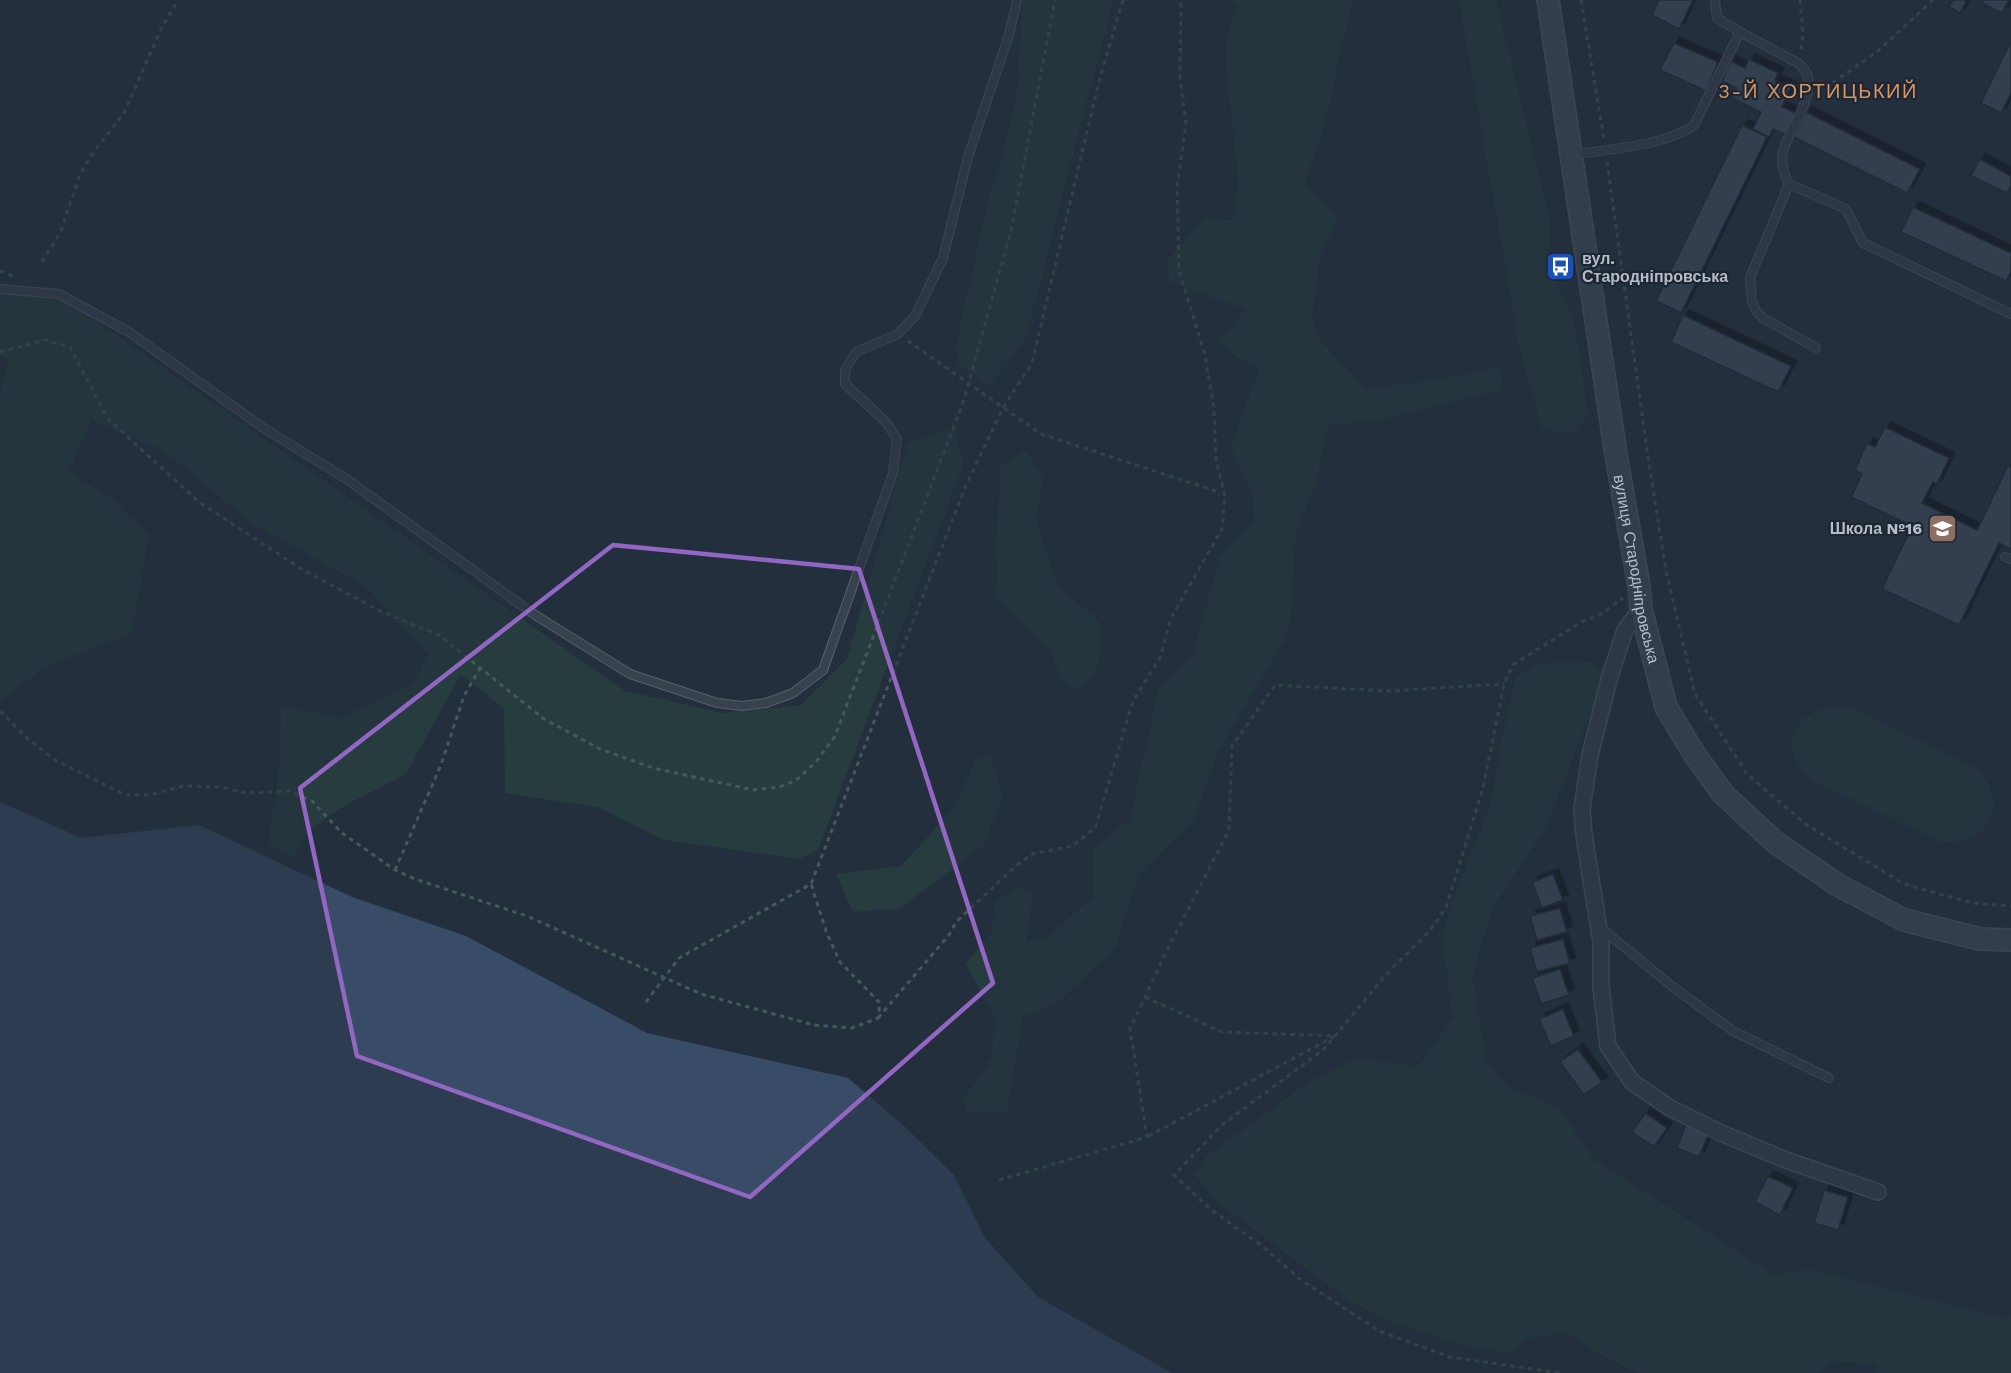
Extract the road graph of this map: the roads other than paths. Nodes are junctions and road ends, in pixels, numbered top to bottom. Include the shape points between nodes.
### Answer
1 (1017, 0) edge
2 (1548, 0) edge
3 (1715, 0) edge
4 (1740, 32) junction
5 (1572, 155) junction
6 (1789, 183) junction
7 (0, 289) edge
8 (2011, 314) edge
9 (1816, 348) dead end
10 (1641, 609) junction
11 (1599, 927) junction
12 (2011, 940) edge
13 (1829, 1078) dead end
14 (1878, 1192) dead end

1 - 7 lane via 968,157 943,258 915,316 898,334 856,352 845,370 845,384 887,423 897,439 893,473 823,670 794,693 766,703 717,703 630,674 535,615 348,480 262,427 129,332 59,294
2 - 5 street, вулиця Стародніпровська
3 - 4 lane via 1717,18
4 - 5 lane via 1694,124 1684,132
4 - 6 lane via 1804,67 1806,100 1782,152
5 - 10 street, вулиця Стародніпровська
6 - 8 lane via 1846,209 1863,243
6 - 9 lane via 1750,278 1752,302 1763,318
10 - 11 street via 1624,630 1610,676 1590,755 1582,809
10 - 12 street, вулиця Стародніпровська via 1666,707 1723,794 1776,843 1838,885 1904,920 1980,939
11 - 13 lane via 1733,1031
11 - 14 street via 1608,1046 1632,1082 1670,1108 1720,1133

